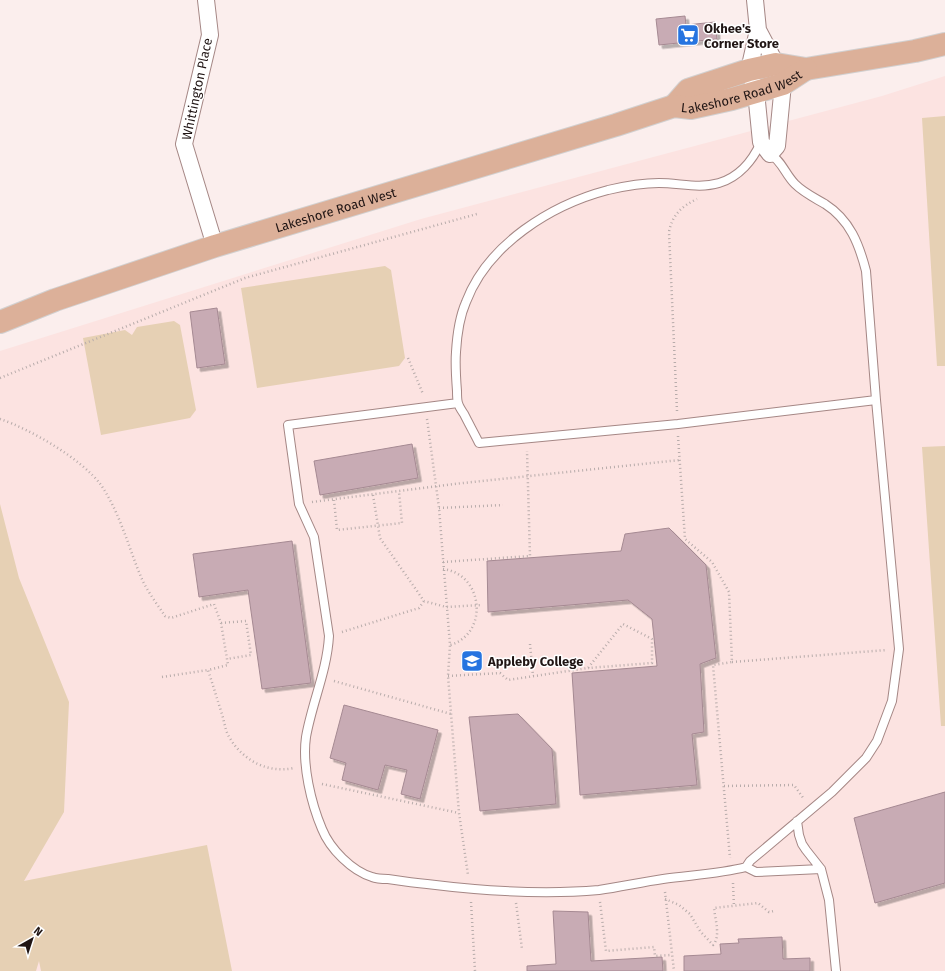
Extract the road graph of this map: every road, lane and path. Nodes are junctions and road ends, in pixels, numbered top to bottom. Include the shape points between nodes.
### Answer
1 (206, 0) edge
2 (755, 0) edge
3 (758, 30) junction
4 (945, 44) edge
5 (749, 70) junction
6 (780, 74) junction
7 (756, 92) junction
8 (674, 106) junction
9 (765, 148) junction
10 (703, 197) dead end
11 (477, 214) dead end
12 (215, 246) junction
13 (0, 322) edge
14 (408, 358) dead end
15 (0, 378) edge
16 (423, 394) dead end
17 (876, 400) junction
18 (458, 403) junction
19 (427, 416) dead end
20 (0, 419) edge
21 (678, 424) junction
22 (527, 439) junction
23 (680, 460) junction
24 (528, 476) junction
25 (436, 487) junction
26 (399, 492) junction
27 (373, 495) junction
28 (334, 500) junction
29 (300, 504) junction
30 (502, 505) dead end
31 (439, 508) junction
32 (378, 526) junction
33 (444, 562) junction
34 (444, 569) junction
35 (424, 601) junction
36 (476, 605) junction
37 (482, 605) dead end
38 (446, 607) junction
39 (221, 623) junction
40 (329, 636) junction
41 (530, 644) dead end
42 (450, 645) junction
43 (888, 650) dead end
44 (227, 658) junction
45 (732, 662) junction
46 (588, 668) junction
47 (208, 670) junction
48 (448, 676) junction
49 (533, 676) junction
50 (162, 677) dead end
51 (322, 678) junction
52 (451, 714) junction
53 (294, 768) dead end
54 (322, 784) dead end
55 (724, 786) junction
56 (806, 802) dead end
57 (459, 813) junction
58 (797, 821) junction
59 (746, 867) junction
60 (821, 869) junction
61 (732, 871) junction
62 (664, 879) junction
63 (470, 890) junction
64 (599, 890) junction
65 (514, 891) junction
66 (666, 899) junction
67 (734, 907) junction
68 (774, 911) dead end
69 (522, 949) dead end
70 (671, 955) junction
71 (475, 971) edge
72 (674, 971) edge
73 (836, 971) edge

1 - 12 street, Whittington Place via 210,34 184,144
2 - 3 street
3 - 5 street
3 - 6 street
4 - 6 main road, Lakeshore Road West
5 - 6 main road, Lakeshore Road West
5 - 7 street
5 - 8 main road, Lakeshore Road West via 688,90
6 - 7 main road, Lakeshore Road West
6 - 9 street via 777,146
7 - 8 main road, Lakeshore Road West via 691,108
7 - 9 street
8 - 12 main road, Lakeshore Road West
9 - 17 lane via 781,163 793,183 827,205 840,217 855,238 866,271
9 - 18 lane via 740,172 726,181 703,186 646,183 589,196 551,212 499,251 476,281 461,315 455,363
10 - 21 path via 678,211 670,224 669,232
11 - 15 path via 245,278
12 - 13 main road, Lakeshore Road West via 55,300
14 - 16 path
17 - 21 lane
17 - 58 lane via 899,649 892,701 877,741 866,758 832,792
18 - 22 lane via 479,443
18 - 29 lane via 288,425
19 - 25 path
20 - 39 path via 29,431 62,451 91,474 110,501 142,578 165,616 171,618 214,604
21 - 22 lane
21 - 23 path
22 - 24 path
23 - 24 path
23 - 45 path via 684,539 712,562 729,592
24 - 25 path
24 - 33 path via 530,556
25 - 26 path
25 - 31 path
26 - 27 path
26 - 32 path via 402,523
27 - 28 path
27 - 32 path
28 - 29 path
28 - 32 path via 337,530
29 - 40 lane via 314,537
30 - 31 path
31 - 33 path
32 - 35 path via 380,538
33 - 34 path
34 - 36 path via 464,577 475,595
34 - 38 path
35 - 38 path
35 - 40 path via 419,608
36 - 37 path
36 - 38 path
36 - 42 path via 475,622 471,631 465,638
38 - 42 path
39 - 44 path
39 - 44 path via 246,621 251,655
40 - 51 lane
41 - 49 path
42 - 48 path
43 - 45 path
44 - 47 path via 228,665
45 - 55 path via 713,665
46 - 46 path via 623,624 652,639 652,663
46 - 49 path
47 - 50 path
47 - 53 path via 227,733 233,744 250,761 261,766 276,770
48 - 49 path via 500,673 508,680
48 - 52 path
51 - 52 path
51 - 63 lane via 305,745 306,762 315,811 322,831 335,851 357,870 372,877
52 - 57 path
54 - 57 path
55 - 56 path via 794,785
55 - 61 path
57 - 63 path
58 - 59 lane
58 - 60 lane via 802,844
59 - 60 lane via 756,872
59 - 61 lane
60 - 73 lane via 829,900
61 - 62 lane
61 - 67 path
62 - 64 lane
62 - 66 path
63 - 65 lane
63 - 71 path
64 - 65 lane
64 - 70 path via 606,951 654,947 655,956
65 - 69 path
66 - 67 path via 690,914 700,931 713,945 717,936 714,908
66 - 70 path
67 - 68 path via 758,903 769,912
70 - 72 path

